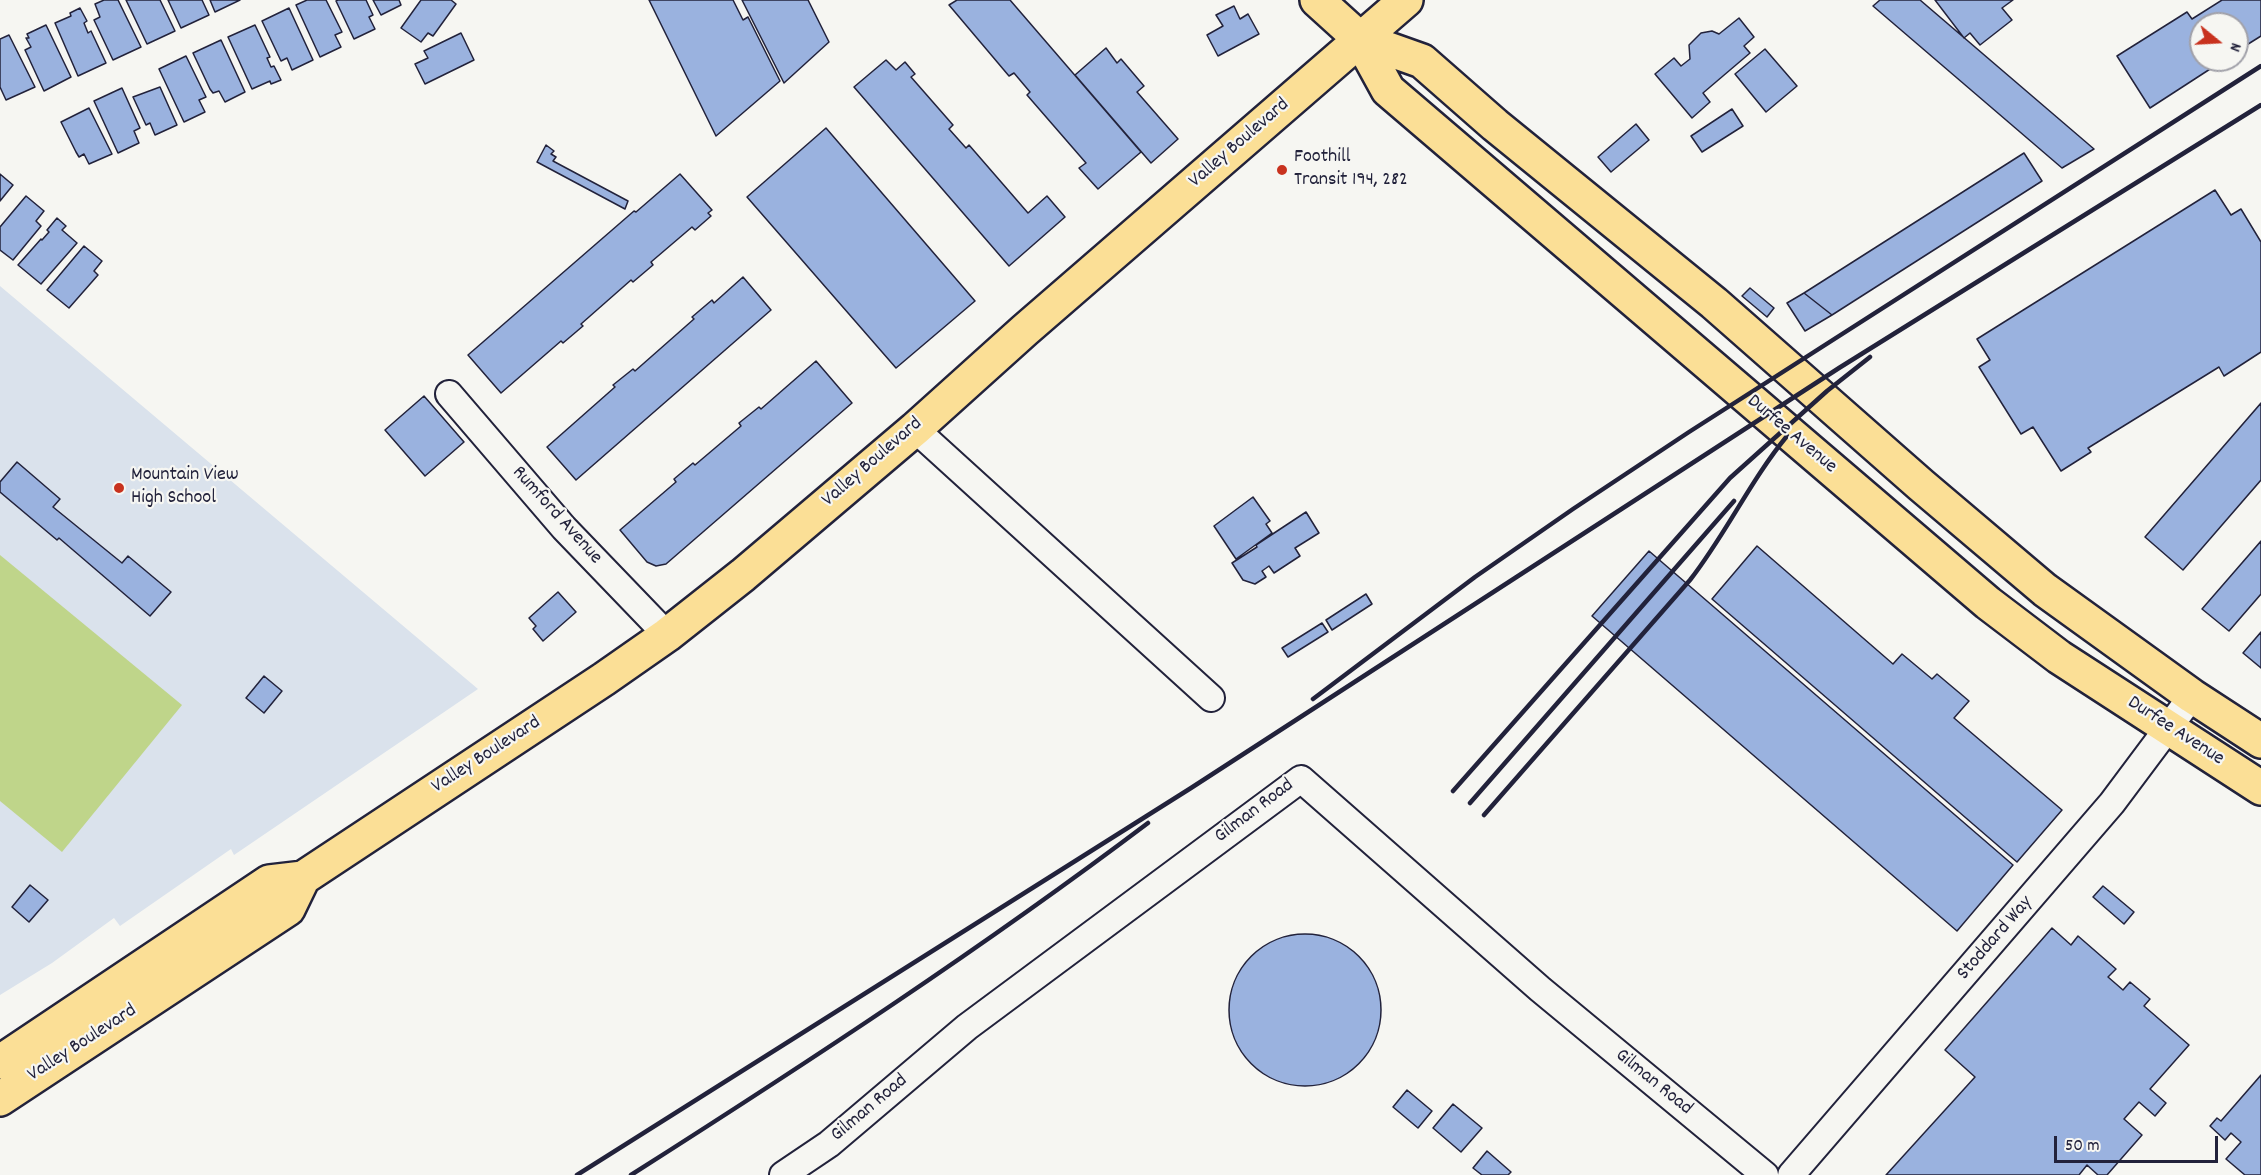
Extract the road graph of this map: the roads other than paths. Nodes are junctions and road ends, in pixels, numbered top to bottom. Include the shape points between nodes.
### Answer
1 (1317, 0) edge
2 (1406, 0) edge
3 (1360, 39) junction
4 (449, 394) dead end
5 (915, 429) junction
6 (667, 635) junction
7 (2192, 696) junction
8 (1211, 698) dead end
9 (2168, 727) junction
10 (2261, 741) edge
11 (2261, 788) edge
12 (303, 878) junction
13 (0, 1062) edge
14 (0, 1099) edge
15 (783, 1175) edge
16 (1766, 1175) edge
17 (1791, 1175) edge

1 - 3 main road, Durfee Avenue
2 - 3 main road, Valley Boulevard
3 - 5 main road, Valley Boulevard
3 - 7 main road, Durfee Avenue via 1422,62 1714,303 2045,590
3 - 9 main road, Durfee Avenue via 1389,90 1961,580 2059,657
4 - 6 street, Rumford Avenue via 564,528
5 - 6 main road, Valley Boulevard
5 - 8 street
6 - 12 main road, Valley Boulevard
7 - 9 street, Stoddard Way
7 - 10 main road, Durfee Avenue
9 - 11 main road, Durfee Avenue
9 - 17 street, Stoddard Way via 2112,803
12 - 13 main road, Valley Boulevard via 269,882
12 - 14 main road, Valley Boulevard via 288,909
15 - 16 street, Gilman Road via 829,1144 967,1027 1301,778 1540,989

